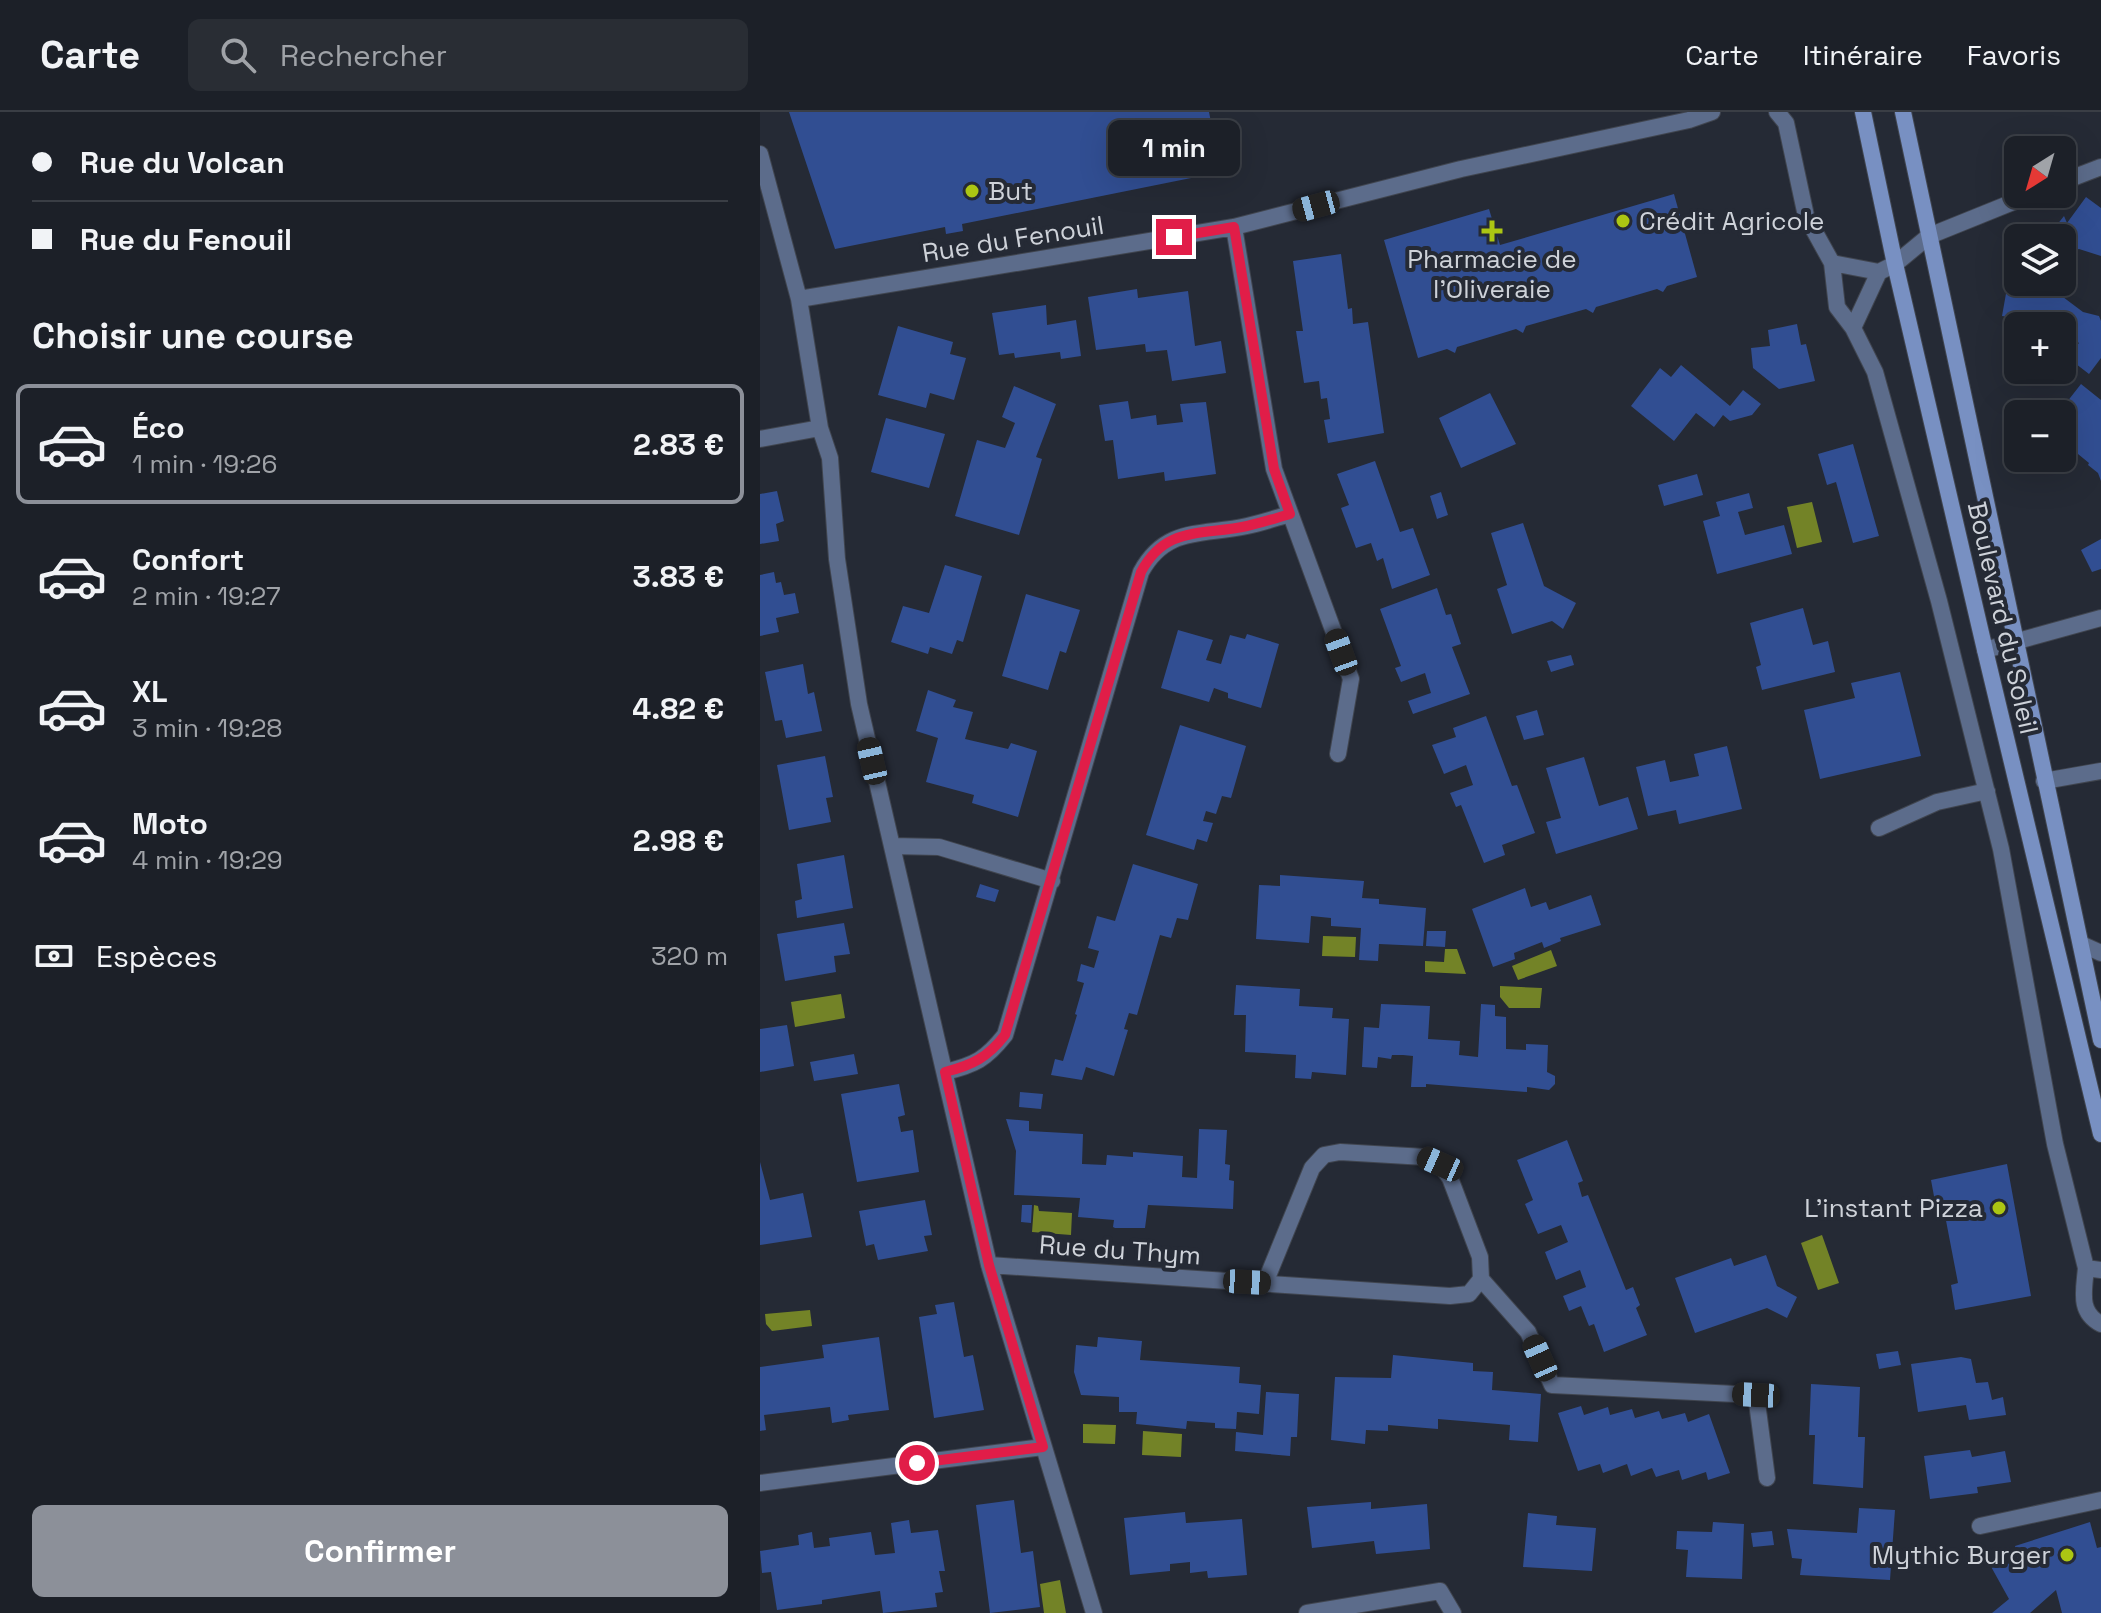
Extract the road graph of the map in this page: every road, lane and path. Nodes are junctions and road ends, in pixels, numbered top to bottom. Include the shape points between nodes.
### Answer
1 (1712, 112) edge
2 (1777, 112) edge
3 (1863, 112) edge
4 (1903, 112) edge
5 (1686, 116) edge
6 (760, 154) edge
7 (2101, 167) edge
8 (2076, 177) edge
9 (2004, 206) edge
10 (1234, 227) junction
11 (1929, 236) junction
12 (1832, 263) junction
13 (1895, 264) junction
14 (1879, 272) junction
15 (799, 299) junction
16 (1853, 328) junction
17 (820, 428) junction
18 (760, 439) edge
19 (1290, 514) junction
20 (2101, 618) edge
21 (2016, 642) junction
22 (1985, 650) junction
23 (1338, 754) dead end
24 (2101, 771) edge
25 (2044, 781) junction
26 (1987, 791) junction
27 (1879, 828) dead end
28 (892, 846) junction
29 (1052, 881) junction
30 (2081, 944) junction
31 (2101, 953) edge
32 (2101, 1040) edge
33 (945, 1072) junction
34 (2101, 1134) edge
35 (989, 1265) junction
36 (2094, 1269) edge
37 (1481, 1279) junction
38 (1265, 1283) junction
39 (2101, 1324) edge
40 (1043, 1447) junction
41 (1767, 1478) dead end
42 (760, 1483) edge
43 (2101, 1500) edge
44 (1980, 1526) dead end
45 (1094, 1613) edge
46 (1307, 1613) edge
47 (1453, 1613) edge

1 - 5 street, Rue du Fenouil
2 - 12 street via 1786,123 1806,216
3 - 13 main road, Boulevard du Soleil
4 - 11 main road, Boulevard du Soleil
5 - 10 street, Rue du Fenouil
6 - 15 street
7 - 8 street
9 - 11 street
10 - 15 street, Rue du Fenouil
10 - 19 street via 1274,469
11 - 13 street
11 - 21 main road, Boulevard du Soleil
12 - 14 street
12 - 16 street via 1837,307
13 - 14 street
13 - 22 main road, Boulevard du Soleil
14 - 16 street
15 - 17 street
16 - 26 street via 1875,372
17 - 18 street
17 - 28 street via 830,458 837,559 859,704
19 - 23 street via 1351,679
19 - 29 street via 1180,536 1150,555
20 - 21 street
21 - 22 street
21 - 25 main road, Boulevard du Soleil
22 - 34 main road, Boulevard du Soleil
24 - 25 street
25 - 30 main road, Boulevard du Soleil
26 - 27 street via 1937,802
26 - 36 street via 2055,1144
28 - 29 street via 939,847
28 - 33 street
29 - 33 street via 1005,1035 990,1054
30 - 31 street
30 - 32 main road, Boulevard du Soleil
33 - 35 street
35 - 38 street, Rue du Thym
35 - 40 street
36 - 39 street via 2083,1303 2090,1318
37 - 38 street, Rue du Thym via 1469,1294 1450,1296
37 - 38 street via 1480,1257 1440,1164 1425,1157 1340,1152 1324,1155 1312,1168
37 - 41 street via 1528,1332 1552,1385 1756,1395
40 - 42 street
40 - 45 street
43 - 44 street
46 - 47 street via 1440,1591

